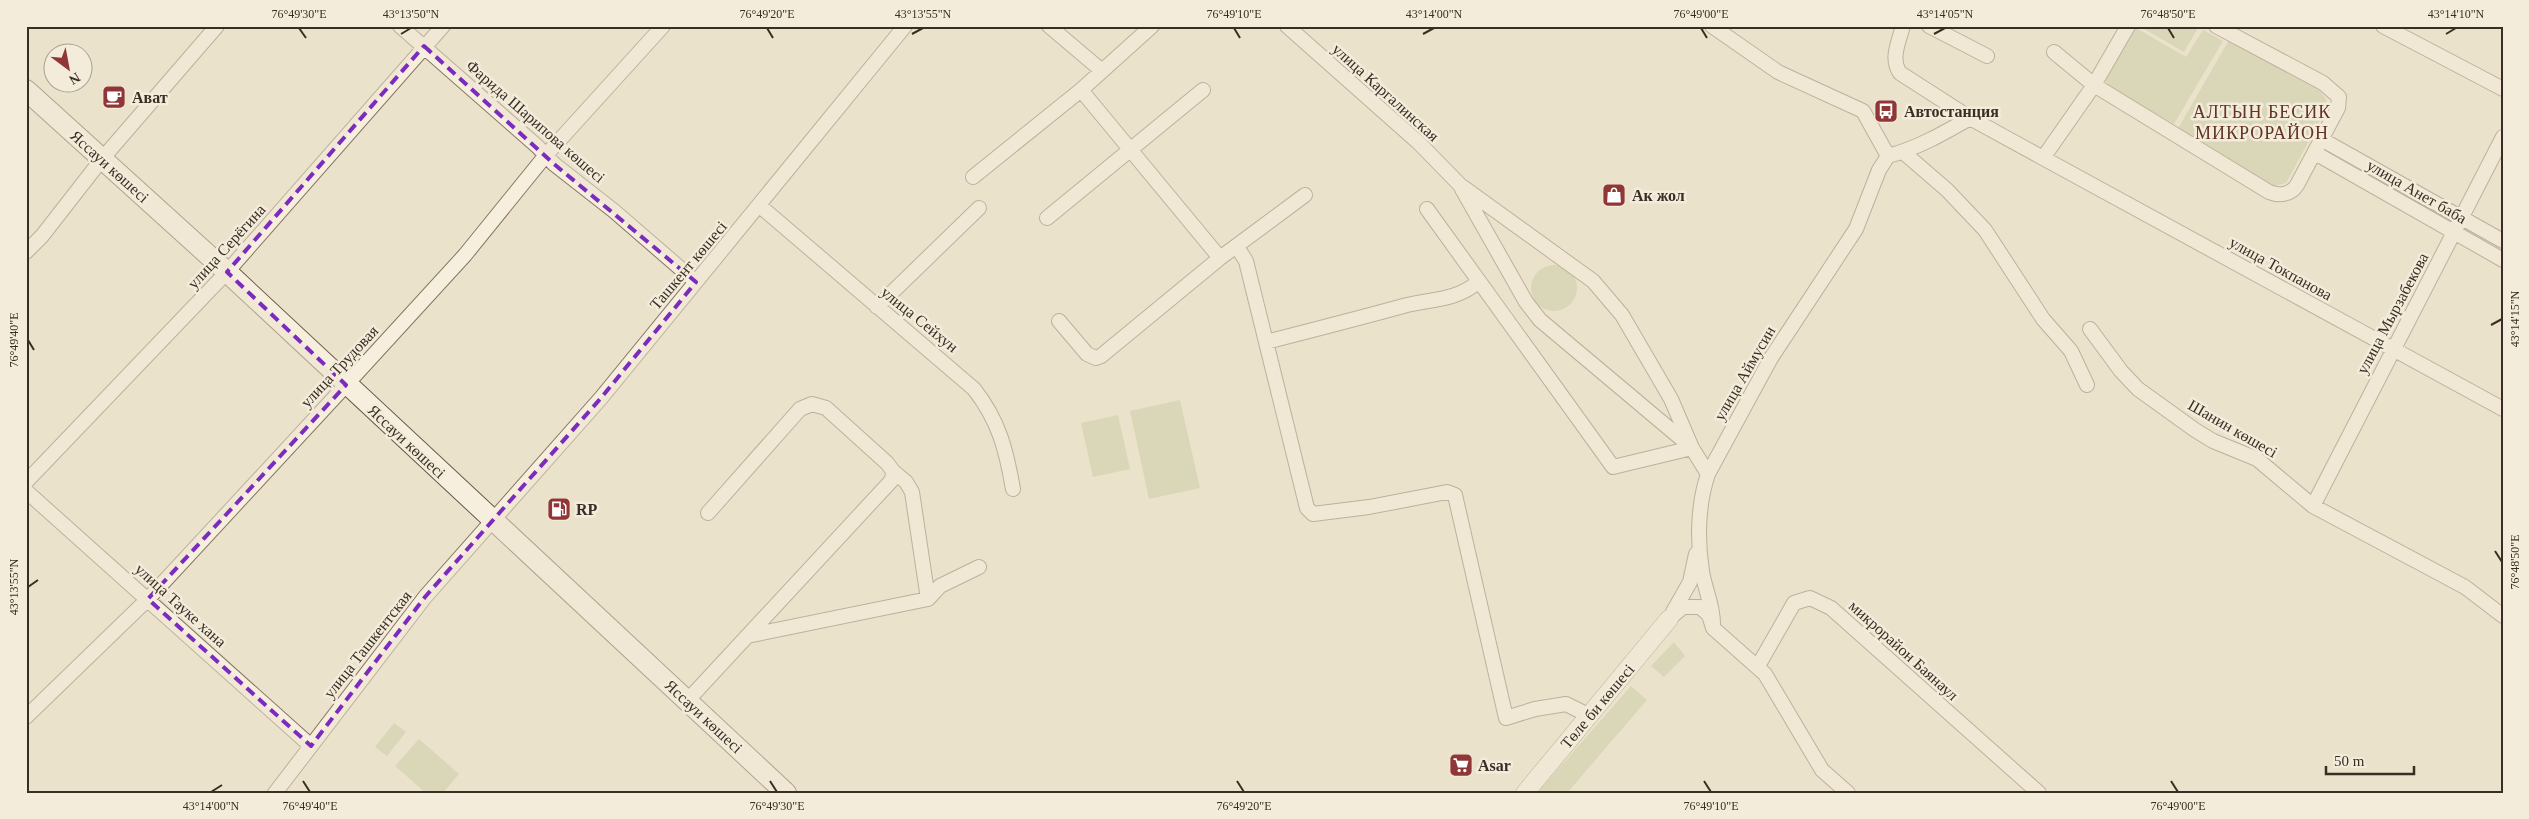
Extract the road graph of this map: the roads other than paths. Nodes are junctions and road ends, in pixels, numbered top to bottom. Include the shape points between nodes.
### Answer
1 (218, 26) edge
2 (400, 26) edge
3 (443, 26) edge
4 (663, 26) edge
5 (905, 26) edge
6 (1049, 26) edge
7 (1152, 26) edge
8 (1287, 26) edge
9 (1712, 26) edge
10 (1904, 26) edge
11 (1929, 26) edge
12 (2128, 26) edge
13 (2216, 26) edge
14 (2383, 26) edge
15 (424, 46) junction
16 (2054, 52) dead end
17 (1987, 56) dead end
18 (1101, 70) junction
19 (2094, 85) junction
20 (2503, 89) edge
21 (26, 90) edge
22 (1081, 90) junction
23 (1203, 90) dead end
24 (1970, 118) junction
25 (2503, 138) edge
26 (2321, 139) junction
27 (1131, 151) junction
28 (1903, 152) junction
29 (2314, 152) junction
30 (2046, 154) junction
31 (546, 155) junction
32 (1888, 156) junction
33 (102, 159) junction
34 (973, 177) dead end
35 (1460, 185) junction
36 (1305, 195) dead end
37 (760, 206) junction
38 (979, 208) dead end
39 (1427, 209) dead end
40 (1047, 218) dead end
41 (2462, 218) junction
42 (2454, 232) junction
43 (2503, 241) edge
44 (1237, 247) junction
45 (26, 252) edge
46 (1220, 258) junction
47 (2503, 260) edge
48 (227, 272) junction
49 (696, 282) junction
50 (1478, 282) junction
51 (877, 307) junction
52 (1059, 321) dead end
53 (2090, 329) dead end
54 (1266, 342) junction
55 (2392, 349) junction
56 (346, 384) junction
57 (2087, 385) dead end
58 (2503, 409) edge
59 (1692, 448) junction
60 (893, 472) junction
61 (1708, 474) junction
62 (26, 482) edge
63 (1013, 489) dead end
64 (26, 491) edge
65 (2312, 506) junction
66 (708, 513) dead end
67 (493, 522) junction
68 (1699, 532) junction
69 (979, 567) dead end
70 (148, 599) junction
71 (928, 599) junction
72 (2503, 616) edge
73 (1669, 619) junction
74 (1714, 628) junction
75 (747, 636) junction
76 (1758, 666) junction
77 (688, 700) junction
78 (1590, 716) junction
79 (26, 717) edge
80 (311, 746) junction
81 (275, 793) edge
82 (786, 793) edge
83 (1525, 793) edge
84 (1848, 793) edge
85 (2039, 793) edge

1 - 33 street
2 - 15 street, Фарида Шарипова көшесі
3 - 15 street, улица Серёгина
4 - 31 street, улица Трудовая
5 - 37 street, Ташкент көшесі
6 - 18 street
7 - 18 street
8 - 35 street, улица Каргалинская via 1419,143
9 - 32 street via 1778,72 1863,111
10 - 24 street, улица Токпанова via 1894,60 1900,73
11 - 17 street
12 - 19 street
13 - 26 street via 2334,91 2339,103
14 - 20 street
15 - 31 street, Фарида Шарипова көшесі
15 - 48 street, улица Серёгина
16 - 19 street
18 - 22 street
19 - 29 street via 2273,194 2286,194 2295,189
19 - 30 street
21 - 33 main road, Яссауи көшесі
22 - 27 street
22 - 34 street
23 - 27 street
24 - 28 street via 1944,134
24 - 30 street, улица Токпанова
25 - 41 street, улица Мырзабекова
26 - 29 street
26 - 41 street
27 - 40 street
27 - 46 street
28 - 32 street
28 - 57 street via 1947,190 1985,230 2043,319 2071,351
29 - 42 street, улица Анет баба
30 - 55 street, улица Токпанова
31 - 49 street, Фарида Шарипова көшесі
31 - 56 street, улица Трудовая via 466,255
32 - 61 street, улица Аймусин via 1879,170 1856,229 1771,358
33 - 45 street
33 - 48 main road, Яссауи көшесі
35 - 59 street via 1526,302 1540,320
35 - 59 street via 1593,281 1622,315 1671,398
36 - 44 street
37 - 49 street, Ташкент көшесі
37 - 51 street, улица Сейхун
38 - 51 street
39 - 50 street
41 - 42 street, улица Мырзабекова
41 - 43 street
42 - 47 street, улица Анет баба
42 - 55 street, улица Мырзабекова
44 - 46 street
44 - 54 street via 1246,261
46 - 52 street via 1102,356 1096,358 1087,354
48 - 56 main road, Яссауи көшесі
48 - 62 street, улица Серёгина
49 - 67 street, Ташкент көшесі
50 - 54 street via 1454,297 1410,304
50 - 59 street via 1613,467
51 - 63 street, улица Сейхун via 960,375 984,402 1002,434
53 - 65 street, Шанин көшесі via 2138,389 2194,430 2257,459
54 - 78 street via 1307,508 1313,514 1447,492 1455,495 1506,718 1566,704
55 - 58 street, улица Токпанова
55 - 65 street, улица Мырзабекова
56 - 67 main road, Яссауи көшесі
56 - 70 street, улица Трудовая
59 - 61 street
60 - 66 street via 826,408 812,404 800,409
60 - 71 street via 906,482 912,492
60 - 75 street via 892,480
61 - 68 street, улица Аймусин via 1703,488
64 - 70 street, улица Тауке хана
65 - 72 street, Шанин көшесі via 2465,587
67 - 77 main road, Яссауи көшесі
67 - 80 street, улица Ташкентская via 425,597
68 - 73 street via 1690,582
68 - 74 street, улица Аймусин via 1702,571
69 - 71 street via 940,586
70 - 79 street, улица Трудовая
70 - 80 street, улица Тауке хана
71 - 75 street
73 - 74 street via 1683,607 1700,607 1709,615
73 - 78 street, Төле би көшесі
74 - 76 street
75 - 77 street
76 - 84 street via 1822,770
76 - 85 street, микрорайон Баянаул via 1794,603 1810,598 1831,608
77 - 82 main road, Яссауи көшесі
78 - 83 street, Төле би көшесі
80 - 81 street, улица Ташкентская

